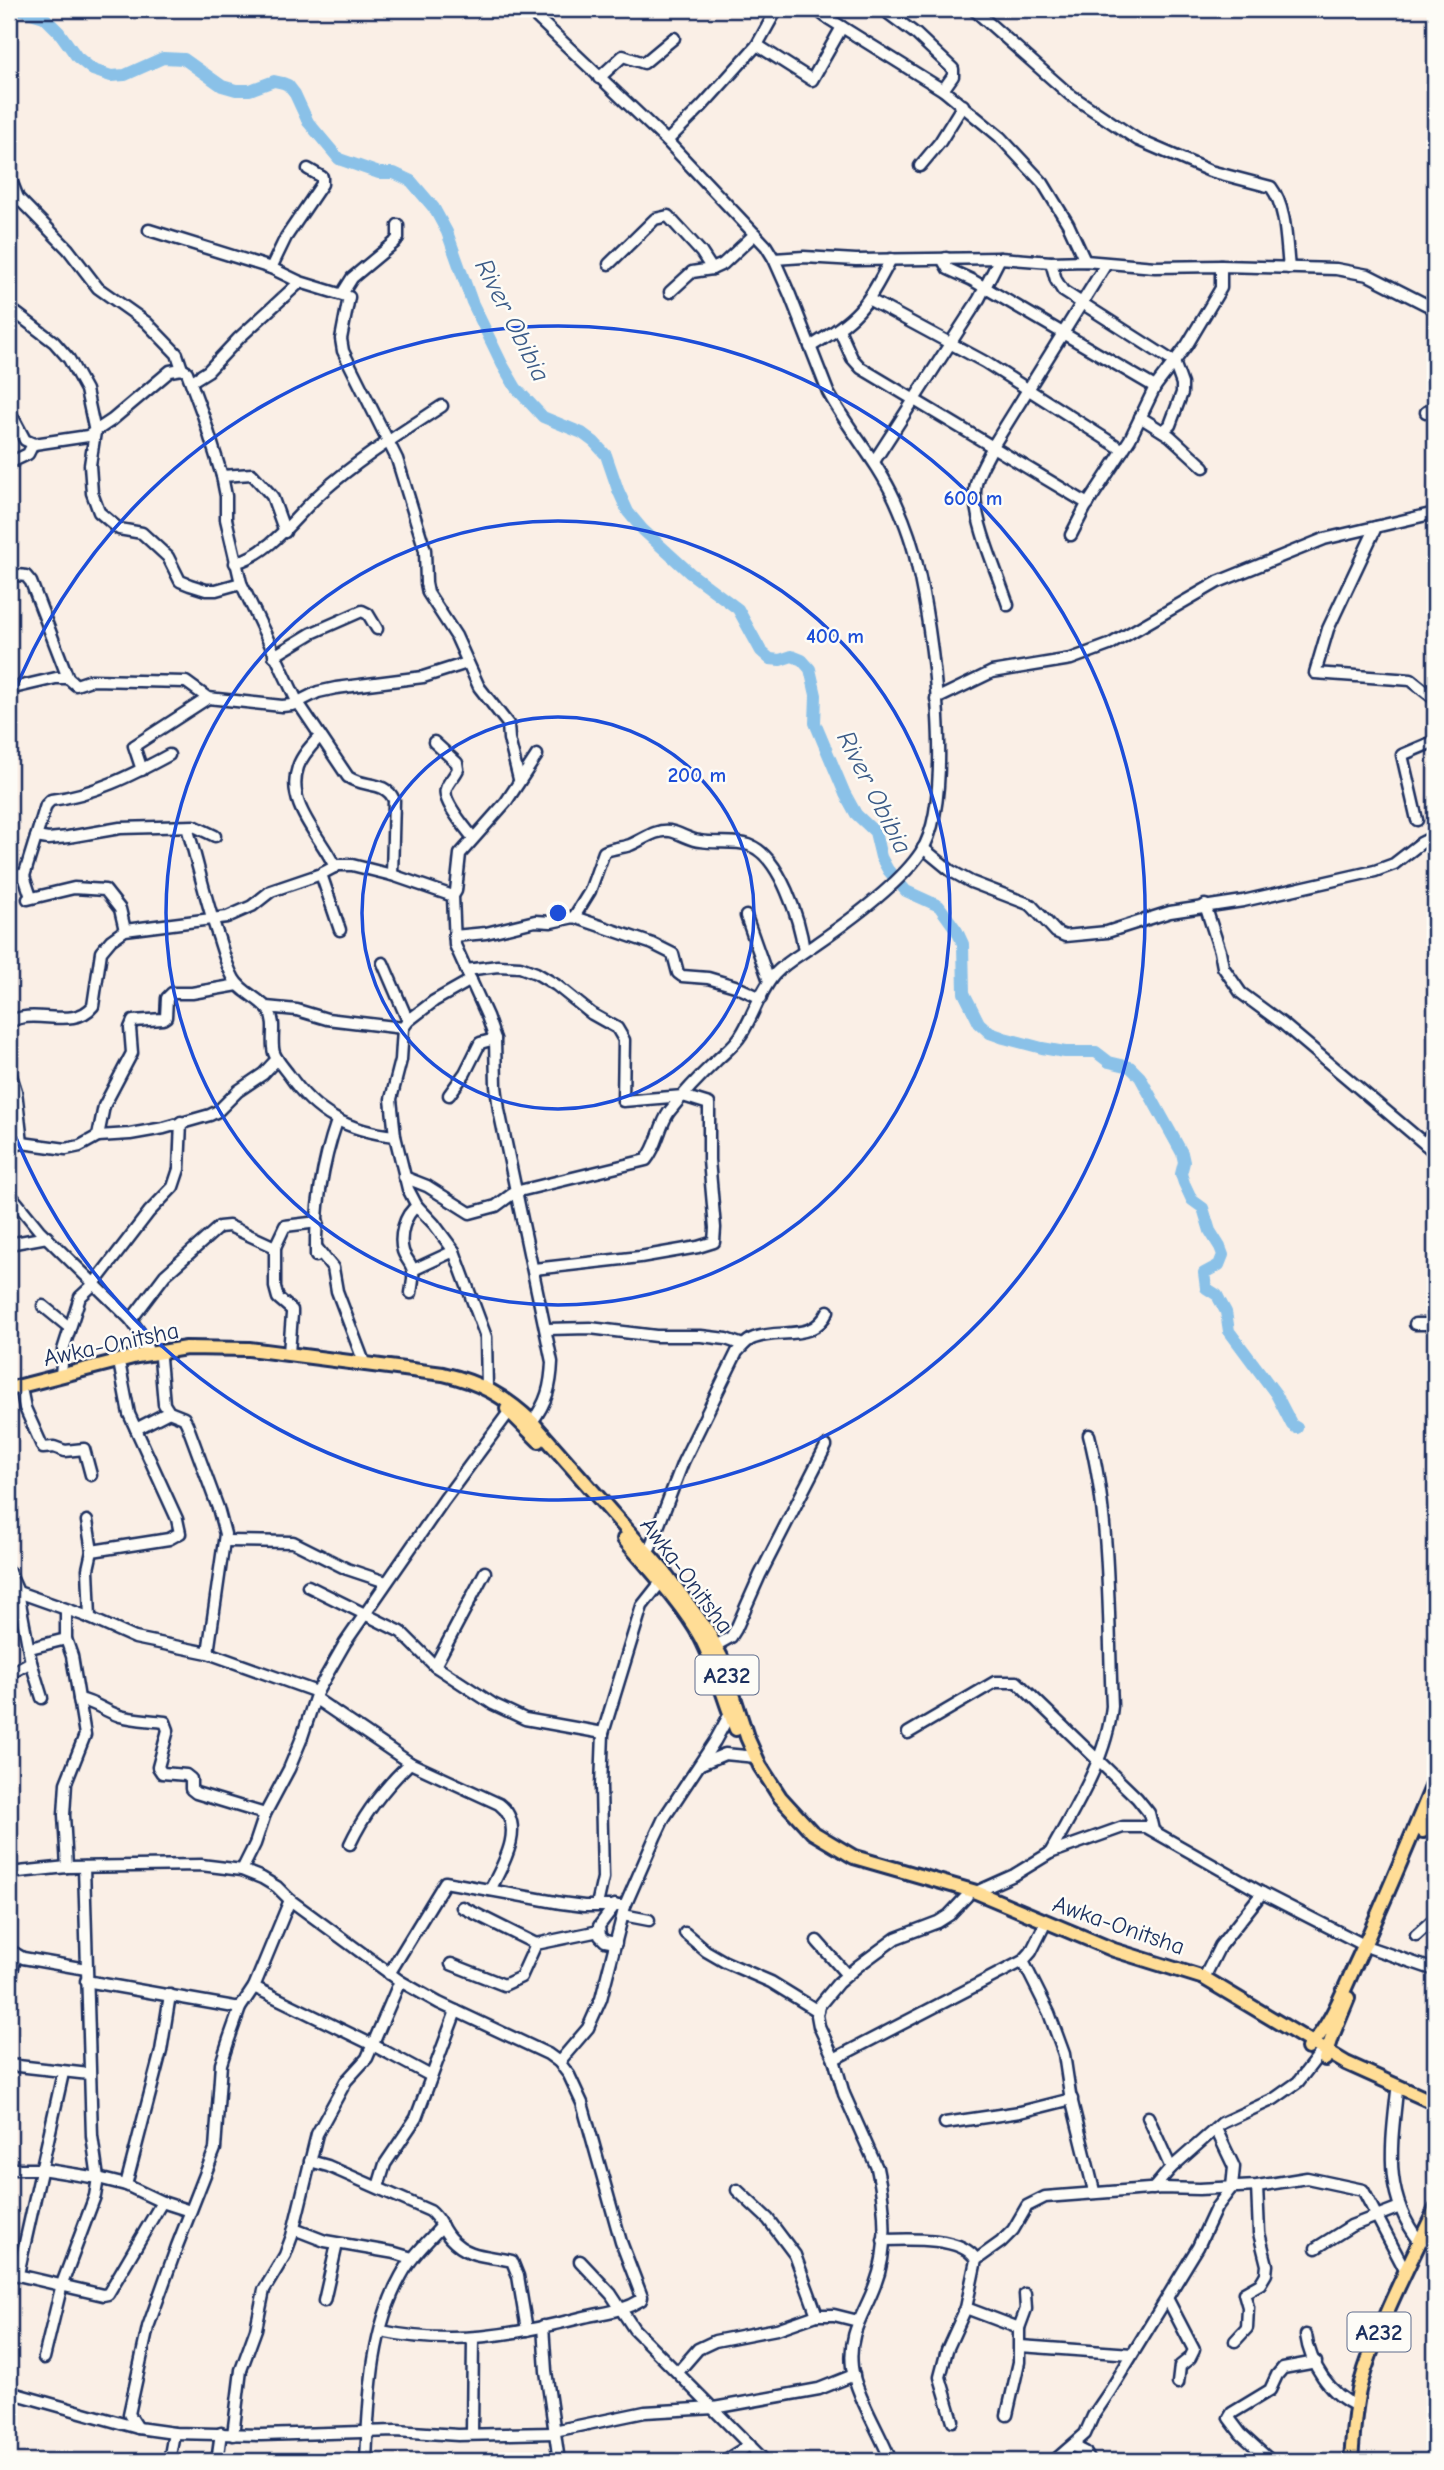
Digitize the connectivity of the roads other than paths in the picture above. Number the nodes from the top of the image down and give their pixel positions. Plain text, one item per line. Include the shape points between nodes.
1 (528, 9) edge
2 (777, 9) edge
3 (816, 9) edge
4 (888, 9) edge
5 (973, 9) edge
6 (842, 27) junction
7 (674, 38) dead end
8 (757, 45) junction
9 (599, 78) junction
10 (943, 90) junction
11 (962, 105) junction
12 (667, 141) junction
13 (920, 166) dead end
14 (308, 169) dead end
15 (9, 175) edge
16 (398, 225) dead end
17 (149, 230) dead end
18 (755, 234) junction
19 (946, 258) junction
20 (1000, 258) junction
21 (774, 259) junction
22 (891, 259) junction
23 (1085, 261) junction
24 (1051, 262) junction
25 (609, 264) dead end
26 (1106, 264) junction
27 (1221, 266) junction
28 (271, 268) junction
29 (1289, 268) junction
30 (712, 269) junction
31 (300, 282) junction
32 (984, 288) junction
33 (670, 292) dead end
34 (342, 294) junction
35 (870, 300) junction
36 (1080, 304) junction
37 (1435, 309) edge
38 (16, 313) dead end
39 (839, 330) junction
40 (1062, 333) junction
41 (950, 342) junction
42 (810, 347) junction
43 (1174, 362) junction
44 (182, 369) junction
45 (192, 381) junction
46 (1154, 387) junction
47 (1029, 391) junction
48 (915, 399) junction
49 (442, 407) dead end
50 (9, 410) edge
51 (1140, 417) junction
52 (1163, 431) junction
53 (96, 432) junction
54 (389, 441) junction
55 (33, 444) junction
56 (993, 446) junction
57 (1123, 450) junction
58 (875, 460) junction
59 (9, 463) edge
60 (1205, 467) dead end
61 (222, 476) junction
62 (1088, 504) junction
63 (1435, 513) edge
64 (1376, 527) junction
65 (285, 532) junction
66 (1071, 534) dead end
67 (235, 564) junction
68 (9, 573) edge
69 (241, 583) junction
70 (1008, 605) dead end
71 (377, 629) dead end
72 (274, 656) junction
73 (467, 663) junction
74 (68, 678) junction
75 (9, 689) edge
76 (208, 698) junction
77 (936, 699) junction
78 (1435, 699) edge
79 (298, 701) junction
80 (320, 736) junction
81 (1435, 741) edge
82 (434, 742) dead end
83 (169, 755) dead end
84 (537, 755) dead end
85 (142, 770) junction
86 (519, 779) junction
87 (1417, 820) dead end
88 (187, 827) junction
89 (215, 836) dead end
90 (1435, 836) edge
91 (36, 837) junction
92 (473, 838) junction
93 (923, 848) junction
94 (335, 867) junction
95 (9, 873) edge
96 (321, 874) junction
97 (392, 875) junction
98 (24, 876) junction
99 (453, 896) junction
100 (1205, 905) junction
101 (746, 916) dead end
102 (574, 917) junction
103 (212, 921) junction
104 (125, 930) junction
105 (340, 930) dead end
106 (454, 936) junction
107 (804, 951) junction
108 (383, 963) dead end
109 (469, 975) junction
110 (769, 981) junction
111 (238, 985) junction
112 (761, 998) junction
113 (266, 1007) junction
114 (489, 1021) junction
115 (9, 1023) edge
116 (405, 1024) junction
117 (495, 1039) junction
118 (480, 1044) junction
119 (277, 1059) junction
120 (9, 1069) edge
121 (449, 1095) dead end
122 (683, 1096) junction
123 (337, 1121) junction
124 (181, 1122) junction
125 (1435, 1128) edge
126 (98, 1136) junction
127 (395, 1136) junction
128 (22, 1143) junction
129 (1425, 1144) junction
130 (9, 1147) edge
131 (1435, 1153) edge
132 (404, 1177) junction
133 (515, 1192) junction
134 (9, 1193) edge
135 (417, 1206) junction
136 (318, 1222) junction
137 (47, 1237) junction
138 (9, 1244) edge
139 (275, 1247) junction
140 (454, 1251) junction
141 (534, 1269) junction
142 (413, 1270) junction
143 (93, 1285) junction
144 (411, 1293) dead end
145 (43, 1306) dead end
146 (828, 1311) dead end
147 (131, 1320) junction
148 (1415, 1324) dead end
149 (1435, 1324) edge
150 (71, 1328) junction
151 (546, 1329) junction
152 (743, 1345) junction
153 (289, 1353) junction
154 (155, 1356) junction
155 (365, 1365) junction
156 (120, 1367) junction
157 (61, 1376) junction
158 (487, 1388) junction
159 (9, 1389) edge
160 (15, 1395) edge
161 (512, 1408) junction
162 (169, 1412) junction
163 (532, 1422) junction
164 (136, 1429) junction
165 (1089, 1435) dead end
166 (826, 1446) dead end
167 (91, 1475) dead end
168 (87, 1521) dead end
169 (225, 1541) junction
170 (92, 1550) junction
171 (648, 1553) junction
172 (9, 1572) edge
173 (485, 1572) dead end
174 (386, 1581) junction
175 (661, 1582) junction
176 (309, 1587) dead end
177 (18, 1592) junction
178 (66, 1611) junction
179 (363, 1614) junction
180 (90, 1618) junction
181 (66, 1639) junction
182 (716, 1646) junction
183 (30, 1648) junction
184 (208, 1653) junction
185 (31, 1662) junction
186 (435, 1666) junction
187 (9, 1674) edge
188 (316, 1696) junction
189 (42, 1698) dead end
190 (79, 1699) junction
191 (733, 1709) junction
192 (603, 1733) junction
193 (908, 1733) dead end
194 (751, 1756) junction
195 (1097, 1759) junction
196 (410, 1763) junction
197 (701, 1765) junction
198 (1435, 1780) edge
199 (1435, 1804) edge
200 (265, 1814) junction
201 (1153, 1830) junction
202 (350, 1844) dead end
203 (1050, 1853) junction
204 (67, 1867) junction
205 (84, 1867) junction
206 (242, 1870) junction
207 (9, 1873) edge
208 (490, 1890) junction
209 (1262, 1893) junction
210 (972, 1894) junction
211 (290, 1900) junction
212 (597, 1905) junction
213 (462, 1907) dead end
214 (621, 1909) junction
215 (1435, 1919) edge
216 (649, 1920) dead end
217 (1043, 1928) junction
218 (599, 1931) junction
219 (685, 1933) dead end
220 (1416, 1935) dead end
221 (817, 1941) dead end
222 (536, 1944) junction
223 (616, 1944) junction
224 (1368, 1947) junction
225 (12, 1952) edge
226 (1023, 1961) junction
227 (452, 1964) dead end
228 (86, 1969) junction
229 (1435, 1970) edge
230 (389, 1974) junction
231 (847, 1975) junction
232 (1204, 1978) junction
233 (86, 1981) junction
234 (400, 1981) junction
235 (9, 1985) edge
236 (254, 1987) junction
237 (170, 1995) junction
238 (240, 2008) junction
239 (456, 2011) junction
240 (818, 2011) junction
241 (373, 2045) junction
242 (1318, 2052) junction
243 (834, 2059) junction
244 (559, 2062) junction
245 (9, 2065) edge
246 (63, 2073) junction
247 (89, 2074) junction
248 (430, 2076) junction
249 (1397, 2091) junction
250 (1072, 2099) junction
251 (1435, 2103) edge
252 (1435, 2110) edge
253 (1148, 2118) dead end
254 (945, 2123) dead end
255 (1216, 2129) junction
256 (310, 2161) junction
257 (1171, 2168) junction
258 (9, 2169) edge
259 (41, 2169) junction
260 (99, 2178) junction
261 (126, 2185) junction
262 (1257, 2186) junction
263 (378, 2187) junction
264 (1232, 2187) junction
265 (1153, 2189) junction
266 (737, 2190) dead end
267 (1094, 2191) junction
268 (162, 2202) junction
269 (1400, 2207) junction
270 (1435, 2210) edge
271 (190, 2211) junction
272 (1376, 2217) junction
273 (442, 2226) junction
274 (1435, 2227) edge
275 (294, 2230) junction
276 (883, 2240) junction
277 (1428, 2243) edge
278 (337, 2244) junction
279 (1316, 2248) dead end
280 (412, 2258) junction
281 (976, 2260) junction
282 (580, 2262) dead end
283 (1406, 2272) junction
284 (13, 2274) edge
285 (62, 2284) junction
286 (1025, 2294) dead end
287 (1167, 2298) junction
288 (324, 2301) dead end
289 (966, 2308) junction
290 (622, 2309) junction
291 (817, 2315) junction
292 (858, 2321) junction
293 (543, 2326) junction
294 (1019, 2328) junction
295 (527, 2330) junction
296 (381, 2331) junction
297 (1306, 2335) dead end
298 (473, 2338) junction
299 (1235, 2341) dead end
300 (1020, 2346) junction
301 (1132, 2354) junction
302 (44, 2358) dead end
303 (1316, 2362) junction
304 (678, 2372) junction
305 (854, 2375) junction
306 (1178, 2383) dead end
307 (9, 2392) edge
308 (1357, 2406) junction
309 (714, 2408) junction
310 (1007, 2415) dead end
311 (953, 2421) dead end
312 (138, 2428) junction
313 (367, 2431) junction
314 (554, 2432) junction
315 (174, 2433) junction
316 (221, 2433) junction
317 (472, 2433) junction
318 (233, 2435) junction
319 (750, 2445) junction
320 (1073, 2446) junction
321 (169, 2461) edge
322 (217, 2461) edge
323 (366, 2461) edge
324 (559, 2461) edge
325 (724, 2461) edge
326 (765, 2461) edge
327 (891, 2461) edge
328 (1054, 2461) edge
329 (1090, 2461) edge
330 (1271, 2461) edge
331 (1351, 2461) edge
332 (1357, 2461) edge

1 - 9 street
2 - 8 street
3 - 6 street
4 - 10 street via 953,69
5 - 29 street via 1069,94 1138,140 1210,171 1271,187 1281,211
6 - 8 street via 812,80
6 - 10 street
7 - 9 street via 644,63 623,56
8 - 12 street
9 - 12 street
10 - 11 street
11 - 13 street
11 - 23 street via 1044,183
12 - 18 street
14 - 28 street via 322,177 322,184
15 - 44 street via 18,198 98,288 146,322 177,354
16 - 34 street via 394,243 352,278
17 - 28 street
18 - 21 street
18 - 30 street
19 - 20 street
19 - 22 street
19 - 32 street via 948,269
20 - 24 street
20 - 32 street
21 - 22 street
21 - 42 street
22 - 35 street
23 - 24 street
23 - 26 street
24 - 36 street via 1060,287
25 - 30 street via 655,219 667,216
26 - 27 street
26 - 36 street
27 - 29 street
27 - 43 street via 1221,288
28 - 31 street
29 - 37 street via 1368,275
30 - 33 street via 692,272
31 - 34 street
31 - 45 street
32 - 40 street
32 - 41 street
34 - 54 street via 350,301 341,339 343,351
35 - 39 street
35 - 41 street
36 - 40 street
36 - 43 street
38 - 53 street via 69,359 86,390
39 - 42 street
39 - 48 street via 856,364
40 - 46 street
40 - 47 street
41 - 47 street
41 - 48 street
42 - 58 street via 838,411
43 - 46 street
43 - 52 street via 1182,393 1170,425
44 - 45 street
44 - 53 street via 165,374
45 - 61 street
46 - 51 street
47 - 56 street
47 - 57 street
48 - 56 street
48 - 58 street
49 - 54 street
50 - 55 street via 25,440
51 - 52 street
51 - 57 street
52 - 60 street
53 - 55 street
53 - 69 street via 90,465 99,512 118,528 142,533 168,557 180,581 206,590
54 - 65 street via 322,492
54 - 73 street via 425,550 429,593
55 - 59 street via 28,454
56 - 62 street
56 - 70 street via 975,493
57 - 62 street
58 - 77 street via 917,562
61 - 65 street via 251,474 272,496
61 - 67 street
62 - 66 street
63 - 64 street
64 - 77 street via 1324,539 1218,582 1090,652 992,672
64 - 78 street via 1328,629 1315,673 1410,680
65 - 67 street
67 - 69 street
68 - 74 street via 26,576 31,582
69 - 72 street
71 - 72 street via 362,611
72 - 79 street
73 - 79 street via 423,677 318,692
73 - 86 street via 508,724
74 - 75 street
74 - 76 street via 76,685 91,680 186,682
76 - 79 street via 273,706
76 - 85 street via 134,746
77 - 93 street via 937,808
79 - 80 street
80 - 94 street via 298,767 297,798
80 - 97 street via 348,777 390,792 394,800
81 - 87 street via 1402,755
82 - 92 street via 457,763 445,794
83 - 85 street
84 - 86 street
85 - 91 street via 51,800
86 - 92 street via 506,802
88 - 89 street
88 - 91 street
88 - 103 street
90 - 100 street via 1394,864 1375,871 1243,901
91 - 98 street
92 - 99 street via 460,855
93 - 100 street via 971,882 1031,905 1065,936 1107,932
93 - 107 street via 902,875
94 - 96 street
94 - 97 street via 352,865
95 - 98 street
96 - 103 street via 271,891 239,913
96 - 105 street
97 - 99 street
98 - 104 street via 29,898 74,888 105,890 120,909
99 - 106 street
100 - 129 street via 1223,967 1241,993
101 - 110 street
102 - 106 street
102 - 107 street via 590,891 604,852 671,831 699,841 740,843 760,850 787,891
102 - 112 street via 673,954 682,976 708,978
103 - 104 street
103 - 111 street
104 - 115 street via 101,952 89,1011 73,1017 19,1017
106 - 109 street
107 - 110 street
108 - 116 street
109 - 114 street
109 - 116 street
109 - 122 street via 498,966 536,973 617,1028 624,1040 623,1101
110 - 112 street
111 - 113 street
111 - 126 street via 172,993 167,998 166,1017 133,1021 132,1053 104,1106
112 - 122 street via 740,1037
113 - 116 street via 327,1019
113 - 119 street via 272,1018
114 - 117 street
114 - 118 street
116 - 127 street via 391,1099
117 - 118 street
117 - 133 street via 496,1086
118 - 121 street
119 - 123 street via 305,1097
119 - 124 street via 218,1111
120 - 128 street
122 - 133 street via 667,1115 646,1160
122 - 141 street via 709,1104 714,1242 651,1255
123 - 127 street
123 - 136 street via 327,1148
124 - 126 street
124 - 143 street via 179,1170 173,1187
125 - 129 street
126 - 128 street via 65,1149
127 - 132 street
128 - 130 street
129 - 131 street
132 - 133 street via 470,1213 496,1206
132 - 135 street
133 - 141 street
134 - 137 street
135 - 140 street
135 - 142 street via 404,1223 402,1240 403,1253
136 - 139 street via 285,1226
136 - 155 street via 316,1252 333,1268
137 - 138 street
137 - 143 street
139 - 147 street via 229,1226 219,1227 165,1275
139 - 153 street via 275,1287 278,1298 292,1310
140 - 142 street
140 - 158 street via 486,1338
141 - 151 street
142 - 144 street
143 - 147 street
143 - 150 street via 80,1297
145 - 150 street
146 - 152 street via 813,1329 761,1336
147 - 154 street
148 - 149 street
150 - 157 street
151 - 152 street via 701,1336
151 - 163 street via 552,1382
152 - 171 street via 698,1427
153 - 154 main road, Awka-Onitsha / A232 via 209,1347
153 - 155 main road, Awka-Onitsha / A232
154 - 156 main road, Awka-Onitsha / A232
154 - 157 main road, Awka-Onitsha / A232
154 - 161 main road, Awka-Onitsha / A232 via 240,1355 446,1383
154 - 162 street
155 - 158 main road, Awka-Onitsha / A232 via 443,1374
156 - 160 main road, Awka-Onitsha / A232
156 - 164 street
157 - 159 main road, Awka-Onitsha / A232
158 - 161 main road, Awka-Onitsha / A232
160 - 167 street via 43,1448 84,1449
161 - 163 main road, Awka-Onitsha / A232
161 - 174 street
161 - 175 main road, Awka-Onitsha / A232
162 - 164 street
162 - 169 street via 187,1424 218,1508
163 - 171 main road, Awka-Onitsha / A232
164 - 170 street via 180,1533 169,1539
165 - 195 street via 1097,1465 1104,1547 1112,1706
166 - 182 street via 736,1629
168 - 170 street
169 - 174 street via 293,1542 347,1569
169 - 184 street
170 - 180 street
171 - 182 main road, Awka-Onitsha / A232
172 - 177 street
173 - 186 street
174 - 179 street
175 - 191 main road, Awka-Onitsha / A232 via 700,1636
175 - 192 street via 642,1606
176 - 179 street
177 - 178 street
177 - 183 street
178 - 180 street
178 - 181 street
179 - 186 street via 401,1632
179 - 188 street
180 - 184 street via 135,1637
181 - 183 street
181 - 190 street
182 - 191 main road, Awka-Onitsha / A232
183 - 185 street
184 - 188 street
185 - 187 street
185 - 189 street
186 - 192 street via 493,1704 524,1718
188 - 196 street
188 - 200 street via 289,1769
190 - 200 street via 123,1717 165,1722 168,1730 158,1767 162,1773 186,1775 196,1793
190 - 204 street via 85,1735 66,1783
191 - 194 main road, Awka-Onitsha / A232
191 - 197 street
192 - 212 street via 603,1878
193 - 195 street via 995,1682 1017,1682
194 - 197 street via 724,1754
194 - 210 main road, Awka-Onitsha / A232 via 764,1788 815,1843 866,1869
195 - 201 street via 1143,1805
195 - 203 street
196 - 202 street via 388,1786
196 - 208 street via 510,1812 509,1849
197 - 214 street via 664,1818
198 - 224 main road
199 - 224 main road
200 - 206 street
201 - 203 street via 1123,1827
201 - 209 street
203 - 210 street
204 - 205 street
204 - 207 street
205 - 206 street via 201,1865
205 - 228 street
206 - 211 street via 277,1887
208 - 212 street
208 - 230 street via 442,1884
209 - 224 street
209 - 232 street via 1220,1946
210 - 217 main road, Awka-Onitsha / A232
210 - 231 street via 938,1922 896,1938
210 - 232 main road, Awka-Onitsha / A232 via 1114,1950
211 - 230 street
211 - 236 street
212 - 214 street
213 - 222 street
214 - 216 street
214 - 218 street via 599,1926
214 - 223 street
215 - 220 street
217 - 226 street
217 - 242 main road, Awka-Onitsha / A232 via 1105,1955 1198,1983
218 - 222 street
218 - 223 street via 605,1941
219 - 240 street via 706,1951
221 - 231 street
222 - 227 street via 521,1978 505,1985
223 - 244 street via 589,2028
224 - 229 street
224 - 242 main road
225 - 228 street
225 - 235 street
226 - 243 street
226 - 250 street via 1064,2054
228 - 233 street
230 - 234 street
231 - 240 street
232 - 242 main road, Awka-Onitsha / A232
233 - 237 street
233 - 247 street
234 - 239 street
234 - 241 street
236 - 238 street
236 - 241 street
237 - 238 street
237 - 261 street via 161,2051
238 - 271 street via 221,2064 215,2148
239 - 244 street
239 - 248 street
240 - 243 street via 818,2026
241 - 248 street
241 - 256 street via 333,2101
242 - 249 main road, Awka-Onitsha / A232
242 - 251 main road, Awka-Onitsha / A232
242 - 255 street via 1298,2081
243 - 276 street via 844,2094 877,2168
244 - 290 street via 582,2103 621,2242 642,2297
245 - 246 street
246 - 247 street
246 - 259 street
247 - 260 street
248 - 263 street via 416,2118 385,2164
249 - 252 main road, Awka-Onitsha / A232
249 - 269 street via 1391,2175
250 - 254 street
250 - 267 street
253 - 257 street
255 - 257 street
255 - 264 street via 1234,2167
256 - 263 street
256 - 275 street
257 - 265 street
258 - 259 street
259 - 260 street
259 - 284 street
260 - 261 street
260 - 285 street
261 - 268 street
262 - 264 street
262 - 272 street via 1307,2178 1361,2188
262 - 299 street via 1266,2274 1260,2284 1244,2293 1247,2328
263 - 273 street via 430,2211
264 - 265 street
264 - 287 street
265 - 267 street
266 - 291 street via 795,2255
267 - 281 street via 1035,2201 1001,2242
268 - 271 street
268 - 285 street via 108,2294
269 - 272 street
269 - 277 street via 1407,2226
270 - 277 main road, A232
271 - 312 street via 141,2353 130,2414
272 - 279 street via 1335,2234
272 - 283 street
273 - 280 street
273 - 295 street via 466,2250 512,2261
274 - 277 main road, A232
275 - 278 street
275 - 318 street via 264,2290 242,2370
276 - 281 street via 928,2239 967,2249
276 - 292 street via 876,2284
277 - 283 main road, A232
277 - 332 main road, A232 via 1375,2362
278 - 280 street
278 - 288 street
280 - 296 street via 400,2277
281 - 289 street
282 - 290 street
283 - 308 main road, A232 via 1374,2343
284 - 285 street
285 - 302 street
286 - 294 street via 1026,2309
287 - 301 street
287 - 306 street via 1194,2350 1180,2366
289 - 294 street
289 - 311 street via 940,2377
290 - 293 street
290 - 304 street via 634,2329
291 - 292 street
291 - 304 street via 778,2329 704,2344
292 - 305 street via 853,2330
293 - 295 street
293 - 314 street
294 - 300 street
295 - 298 street
296 - 298 street via 451,2340
296 - 313 street via 371,2375
297 - 303 street
298 - 317 street
300 - 301 street
300 - 310 street
301 - 320 street via 1085,2434
303 - 308 street via 1333,2392
303 - 330 street via 1283,2368 1270,2390 1229,2418
304 - 309 street
305 - 309 street via 819,2389
305 - 327 street
307 - 312 street
308 - 331 main road, A232
309 - 314 street via 645,2412
309 - 319 street
312 - 315 street
313 - 317 street
313 - 318 street
313 - 323 street
314 - 317 street
314 - 324 street
315 - 316 street
315 - 321 street
316 - 318 street
316 - 322 street
319 - 325 street
319 - 326 street
320 - 328 street
320 - 329 street

